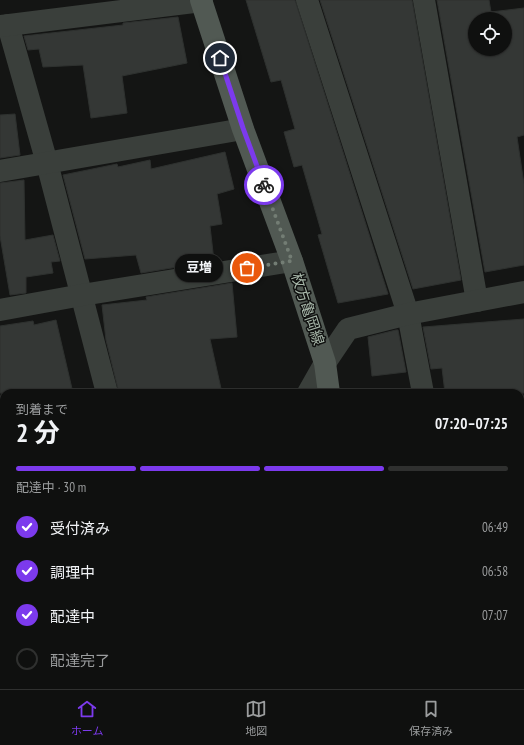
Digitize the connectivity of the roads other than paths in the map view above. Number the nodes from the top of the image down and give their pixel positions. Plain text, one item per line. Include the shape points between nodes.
1 (307, 0) edge
2 (424, 0) edge
3 (202, 1) edge
4 (4, 26) edge
5 (243, 128) junction
6 (47, 163) junction
7 (0, 171) edge
8 (292, 261) junction
9 (524, 292) edge
10 (82, 294) junction
11 (477, 301) junction
12 (0, 310) edge
13 (408, 314) junction
14 (325, 363) junction
15 (107, 389) edge
16 (310, 389) edge
17 (328, 389) edge
18 (422, 389) edge

1 - 13 street
2 - 11 street
3 - 4 street
3 - 5 main road, 枚方亀岡線
4 - 6 street
5 - 6 street
5 - 8 main road, 枚方亀岡線
6 - 7 street
6 - 10 street
8 - 10 street
8 - 14 main road, 枚方亀岡線
9 - 11 street
10 - 12 street
10 - 15 street
11 - 13 street
13 - 14 street via 348,329
13 - 18 street
14 - 16 street
14 - 17 main road, 枚方亀岡線

